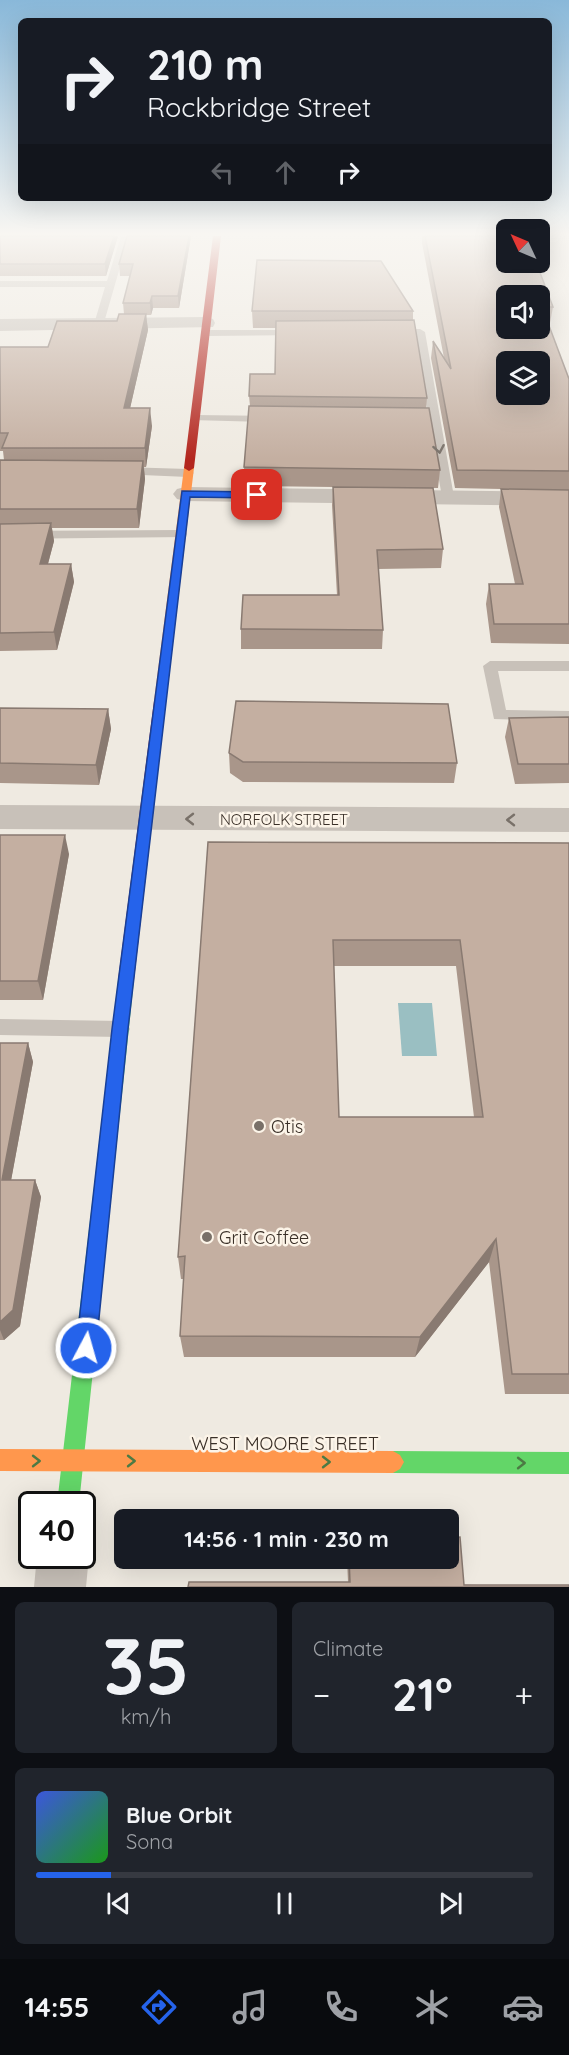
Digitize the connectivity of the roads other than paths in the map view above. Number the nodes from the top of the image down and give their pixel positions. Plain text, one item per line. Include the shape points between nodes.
1 (103, 310) edge
2 (208, 310) edge
3 (99, 324) junction
4 (0, 325) edge
5 (206, 328) junction
6 (313, 333) edge
7 (384, 333) edge
8 (195, 418) junction
9 (279, 419) edge
10 (399, 420) edge
11 (435, 421) junction
12 (111, 471) edge
13 (187, 483) junction
14 (448, 497) junction
15 (569, 499) edge
16 (181, 534) junction
17 (0, 535) edge
18 (569, 666) edge
19 (569, 716) edge
20 (0, 817) edge
21 (146, 819) junction
22 (569, 820) edge
23 (0, 1026) edge
24 (120, 1029) junction
25 (0, 1460) edge
26 (73, 1461) junction
27 (569, 1463) edge
28 (70, 1491) edge
29 (62, 1569) edge
30 (60, 1587) edge

1 - 3 lane
2 - 5 street
3 - 4 street
3 - 5 street
5 - 6 lane
5 - 8 street
7 - 11 lane via 420,332
8 - 9 lane
8 - 13 street
10 - 11 lane
11 -> 14 lane
12 - 13 lane
13 - 14 street
13 - 16 street
14 - 15 street
16 - 17 lane
16 - 21 street
18 - 19 lane via 490,666 499,715
20 - 21 street, NORFOLK STREET
22 -> 21 street, NORFOLK STREET
21 - 24 street
23 - 24 lane
24 - 26 street
25 -> 26 street, WEST MOORE STREET
26 -> 27 street, WEST MOORE STREET
26 - 28 street
29 - 30 street

